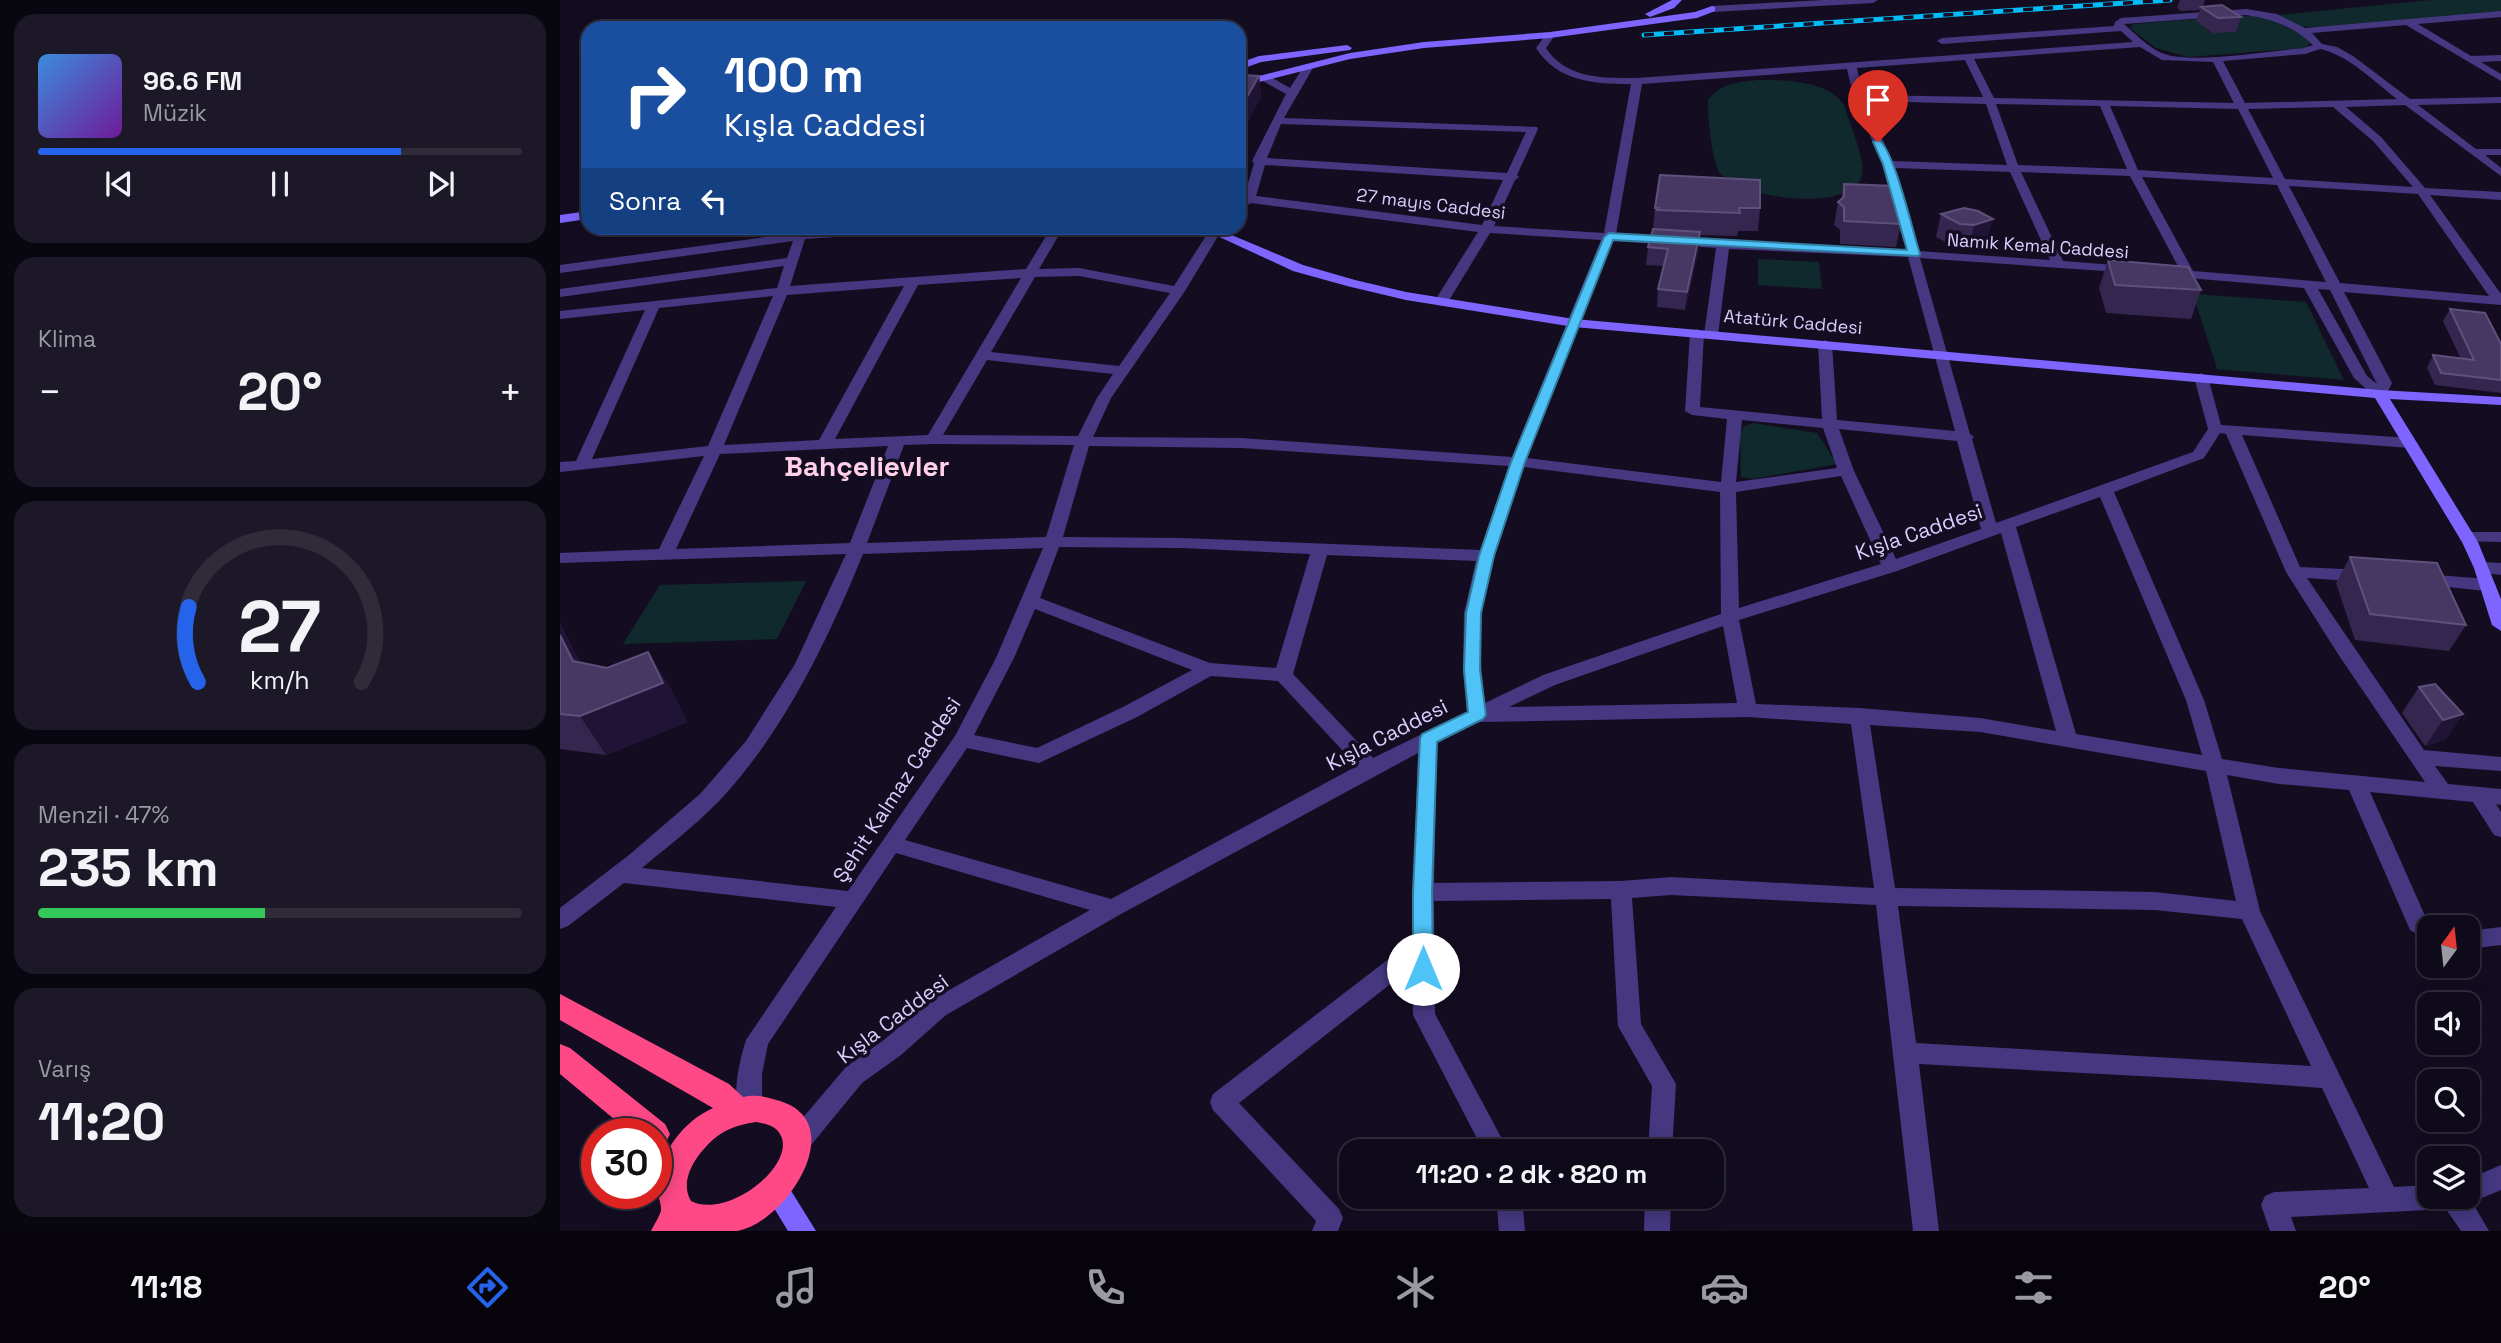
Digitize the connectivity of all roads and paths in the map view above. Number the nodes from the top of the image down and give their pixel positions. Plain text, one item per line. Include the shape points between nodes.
1 (1872, 0) edge
2 (1674, 3) edge
3 (1709, 5) edge
4 (2501, 15) edge
5 (2408, 22) junction
6 (2123, 28) junction
7 (2304, 31) junction
8 (1550, 35) junction
9 (1942, 41) dead end
10 (2142, 44) junction
11 (2319, 46) junction
12 (1290, 55) junction
13 (1968, 57) junction
14 (2501, 58) edge
15 (2217, 59) junction
16 (2470, 59) junction
17 (1250, 62) junction
18 (1246, 64) edge
19 (1851, 65) junction
20 (1308, 68) junction
21 (1265, 78) junction
22 (2501, 78) edge
23 (1637, 81) junction
24 (1246, 82) edge
25 (1291, 93) junction
26 (1858, 99) junction
27 (2501, 100) edge
28 (1990, 101) junction
29 (2410, 102) junction
30 (2104, 104) junction
31 (2336, 104) junction
32 (2241, 106) junction
33 (1277, 121) junction
34 (2474, 152) junction
35 (2501, 152) edge
36 (1258, 162) junction
37 (1888, 164) junction
38 (2014, 169) junction
39 (2134, 173) junction
40 (2501, 173) edge
41 (1513, 177) junction
42 (2280, 181) junction
43 (2423, 192) junction
44 (1246, 196) edge
45 (2501, 196) edge
46 (1246, 202) edge
47 (581, 216) edge
48 (560, 219) edge
49 (1486, 229) junction
50 (782, 235) edge
51 (801, 235) edge
52 (1053, 235) edge
53 (1209, 235) edge
54 (1225, 235) edge
55 (1609, 237) junction
56 (1723, 245) junction
57 (1914, 254) junction
58 (792, 261) junction
59 (2058, 265) junction
60 (560, 269) edge
61 (1031, 273) junction
62 (2189, 275) junction
63 (914, 280) junction
64 (2308, 284) junction
65 (2334, 285) junction
66 (782, 290) junction
67 (1178, 291) junction
68 (560, 293) edge
69 (2500, 301) edge
70 (1441, 302) junction
71 (654, 304) junction
72 (560, 315) edge
73 (1574, 323) junction
74 (1704, 334) junction
75 (1825, 344) junction
76 (1943, 354) junction
77 (983, 355) junction
78 (1122, 371) junction
79 (2201, 377) junction
80 (2380, 394) junction
81 (2501, 401) edge
82 (1735, 416) junction
83 (1830, 426) junction
84 (2224, 429) junction
85 (1966, 437) junction
86 (933, 439) junction
87 (898, 440) junction
88 (1083, 441) junction
89 (825, 443) junction
90 (2410, 443) junction
91 (714, 450) junction
92 (1518, 462) junction
93 (582, 465) junction
94 (560, 467) edge
95 (1846, 471) junction
96 (1728, 488) junction
97 (2105, 490) junction
98 (1999, 529) junction
99 (2467, 537) junction
100 (2501, 537) edge
101 (1053, 542) junction
102 (857, 549) junction
103 (1320, 549) junction
104 (665, 554) junction
105 (1486, 556) junction
106 (560, 558) edge
107 (1891, 567) junction
108 (2501, 569) edge
109 (2294, 572) junction
110 (2485, 576) junction
111 (2377, 577) edge
112 (2404, 579) edge
113 (1030, 601) junction
114 (1730, 617) junction
115 (2501, 625) edge
116 (1208, 669) junction
117 (1283, 675) junction
118 (1748, 710) junction
119 (1477, 715) junction
120 (1858, 715) junction
121 (1428, 739) junction
122 (2068, 739) junction
123 (962, 740) junction
124 (2419, 757) junction
125 (2214, 764) junction
126 (2501, 764) edge
127 (1370, 768) junction
128 (2356, 784) junction
129 (2443, 792) junction
130 (2479, 795) junction
131 (2501, 797) edge
132 (2501, 829) edge
133 (892, 845) junction
134 (623, 874) junction
135 (1620, 890) junction
136 (1423, 892) junction
137 (1886, 897) junction
138 (852, 900) junction
139 (1113, 908) junction
140 (2249, 911) junction
141 (560, 920) edge
142 (2417, 922) edge
143 (2501, 936) edge
144 (2480, 939) edge
145 (1423, 946) junction
146 (560, 1006) edge
147 (1906, 1053) junction
148 (560, 1057) edge
149 (2329, 1078) junction
150 (744, 1110) junction
151 (634, 1118) edge
152 (1490, 1139) edge
153 (1661, 1139) edge
154 (798, 1142) junction
155 (672, 1149) edge
156 (680, 1155) junction
157 (2501, 1177) edge
158 (2480, 1186) edge
159 (768, 1197) junction
160 (2417, 1198) edge
161 (2387, 1199) junction
162 (1510, 1209) edge
163 (1658, 1209) edge
164 (2462, 1209) edge
165 (672, 1220) edge
166 (742, 1231) edge
167 (803, 1231) edge
168 (1325, 1231) edge
169 (1512, 1231) edge
170 (1657, 1231) edge
171 (1926, 1231) edge
172 (2283, 1231) edge
173 (2476, 1231) edge

1 - 3 street
2 - 3 main road
2 - 12 main road via 1652,14
3 - 8 main road via 1698,15
4 - 5 street
5 - 7 street
5 - 16 street
6 - 7 street via 2118,24 2122,21 2246,12 2274,16
6 - 9 street
6 - 10 street
7 - 11 street
8 - 20 main road via 1424,45 1350,56
8 - 23 street via 1541,48 1556,68 1607,80
10 - 13 street
10 - 15 street via 2173,60
11 - 15 street
11 - 29 street via 2349,58
12 - 17 main road
12 - 20 main road via 1304,58
13 - 19 street
13 - 28 street
14 - 16 street
15 - 32 street
16 - 22 street
17 - 18 main road
17 - 21 main road via 1255,75
19 - 23 street
19 - 26 street
20 - 21 main road
20 - 25 street
21 - 24 main road
21 - 25 street
23 - 55 street
25 - 33 street
26 - 28 street
26 - 37 street
27 - 29 street
28 - 30 street
28 - 38 street
29 - 31 street
29 - 34 street
30 - 32 street
30 - 39 street
31 - 32 street
31 - 43 street via 2377,139
32 - 42 street
33 - 36 street
33 - 41 street via 1533,130
34 - 35 street
34 - 40 street
36 - 41 street
36 - 44 street
37 - 38 street
37 - 57 street
38 - 39 street
38 - 59 street
39 - 42 street
39 - 62 street
41 - 49 street
42 - 43 street
42 - 65 street
43 - 45 street
43 - 69 street
46 - 49 street, 27 mayıs Caddesi
47 - 48 main road
49 - 55 street, 27 mayıs Caddesi
49 - 70 street
50 - 60 street
51 - 58 street
52 - 61 street
53 - 67 street, Şehit Kalmaz Caddesi
54 - 70 main road, Atatürk Caddesi via 1298,268
55 - 56 street, Namık Kemal Caddesi
55 - 73 street
56 - 57 street, Namık Kemal Caddesi
56 - 74 street
57 - 59 street, Namık Kemal Caddesi
57 - 76 street
58 - 66 street
58 - 68 street
59 - 62 street, Namık Kemal Caddesi
61 - 63 street
61 - 67 street via 1079,272
61 - 77 street
62 - 64 street, Namık Kemal Caddesi
63 - 66 street
63 - 89 street
64 - 65 street, Namık Kemal Caddesi
64 - 80 street via 2361,378
65 - 69 street, Namık Kemal Caddesi
65 - 80 street via 2385,383
66 - 71 street
66 - 91 street
67 - 78 street, Şehit Kalmaz Caddesi
70 - 73 main road, Atatürk Caddesi
71 - 72 street
71 - 93 street
73 - 74 main road, Atatürk Caddesi
73 - 92 street
74 - 75 main road, Atatürk Caddesi
74 - 82 street via 1692,411
75 - 76 main road, Atatürk Caddesi
75 - 83 street
76 - 79 main road, Atatürk Caddesi
76 - 85 street
77 - 78 street
77 - 86 street
78 - 88 street, Şehit Kalmaz Caddesi
79 - 80 main road, Atatürk Caddesi
79 - 84 street
80 - 81 main road, Atatürk Caddesi
80 - 90 main road
82 - 83 street
82 - 96 street
83 - 85 street
83 - 95 street
84 - 90 street
84 - 97 street, Kışla Caddesi via 2199,455
84 - 109 street
85 - 98 street
86 - 87 street
86 - 88 street
87 - 89 street
87 - 102 street
88 - 92 street via 1241,443
88 - 101 street, Şehit Kalmaz Caddesi
89 - 91 street
90 - 99 main road
91 - 93 street
91 - 104 street
92 - 96 street
92 - 105 street
93 - 94 street
95 - 96 street
95 - 107 street
96 - 114 street
97 - 98 street, Kışla Caddesi
97 - 125 street via 2195,700
98 - 107 street, Kışla Caddesi
98 - 122 street
99 - 100 street
99 - 110 main road
101 - 102 street
101 - 103 street
101 - 113 street, Şehit Kalmaz Caddesi
102 - 104 street
102 - 134 street via 816,641 765,729 722,785
103 - 105 street
103 - 117 street
104 - 106 street
105 - 119 street via 1474,613 1472,670
107 - 114 street, Kışla Caddesi
108 - 110 street
109 - 111 street
109 - 124 street
110 - 112 street
110 - 115 main road
113 - 116 street
113 - 123 street, Şehit Kalmaz Caddesi
114 - 118 street
114 - 119 street, Kışla Caddesi via 1549,680
116 - 117 street
116 - 123 street via 1040,756
117 - 127 street
118 - 119 street
118 - 120 street
119 - 121 street, Kışla Caddesi
120 - 122 street via 1980,725
120 - 137 street
121 - 127 street, Kışla Caddesi
121 - 136 street
122 - 125 street
123 - 133 street, Şehit Kalmaz Caddesi
124 - 126 street
124 - 129 street
125 - 128 street
125 - 140 street
127 - 139 street, Kışla Caddesi
128 - 129 street
128 - 142 street
129 - 130 street
130 - 131 street
130 - 132 street
133 - 138 street, Şehit Kalmaz Caddesi
133 - 139 street
134 - 138 street
134 - 141 street
135 - 136 street
135 - 137 street via 1671,886
135 - 153 street via 1630,1026 1664,1084
136 - 145 street
137 - 140 street via 2155,901
137 - 147 street
138 - 150 street, Şehit Kalmaz Caddesi via 758,1040
139 - 154 street, Kışla Caddesi via 938,1008 854,1075
140 - 149 street
143 - 144 street
145 - 152 street via 1424,1015
145 - 168 street via 1222,1102 1330,1218
146 - 150 highway
147 - 149 street
147 - 171 street
148 - 151 highway
149 - 161 street
150 - 154 highway via 773,1110 786,1116
150 - 156 highway via 705,1128
154 - 159 highway via 792,1166
155 - 156 highway
156 - 165 highway via 670,1185
157 - 158 street
159 - 165 highway via 742,1214 714,1221
159 - 166 highway
159 - 167 main road
160 - 161 street
161 - 172 street via 2274,1205
162 - 169 street
163 - 170 street
164 - 173 street

